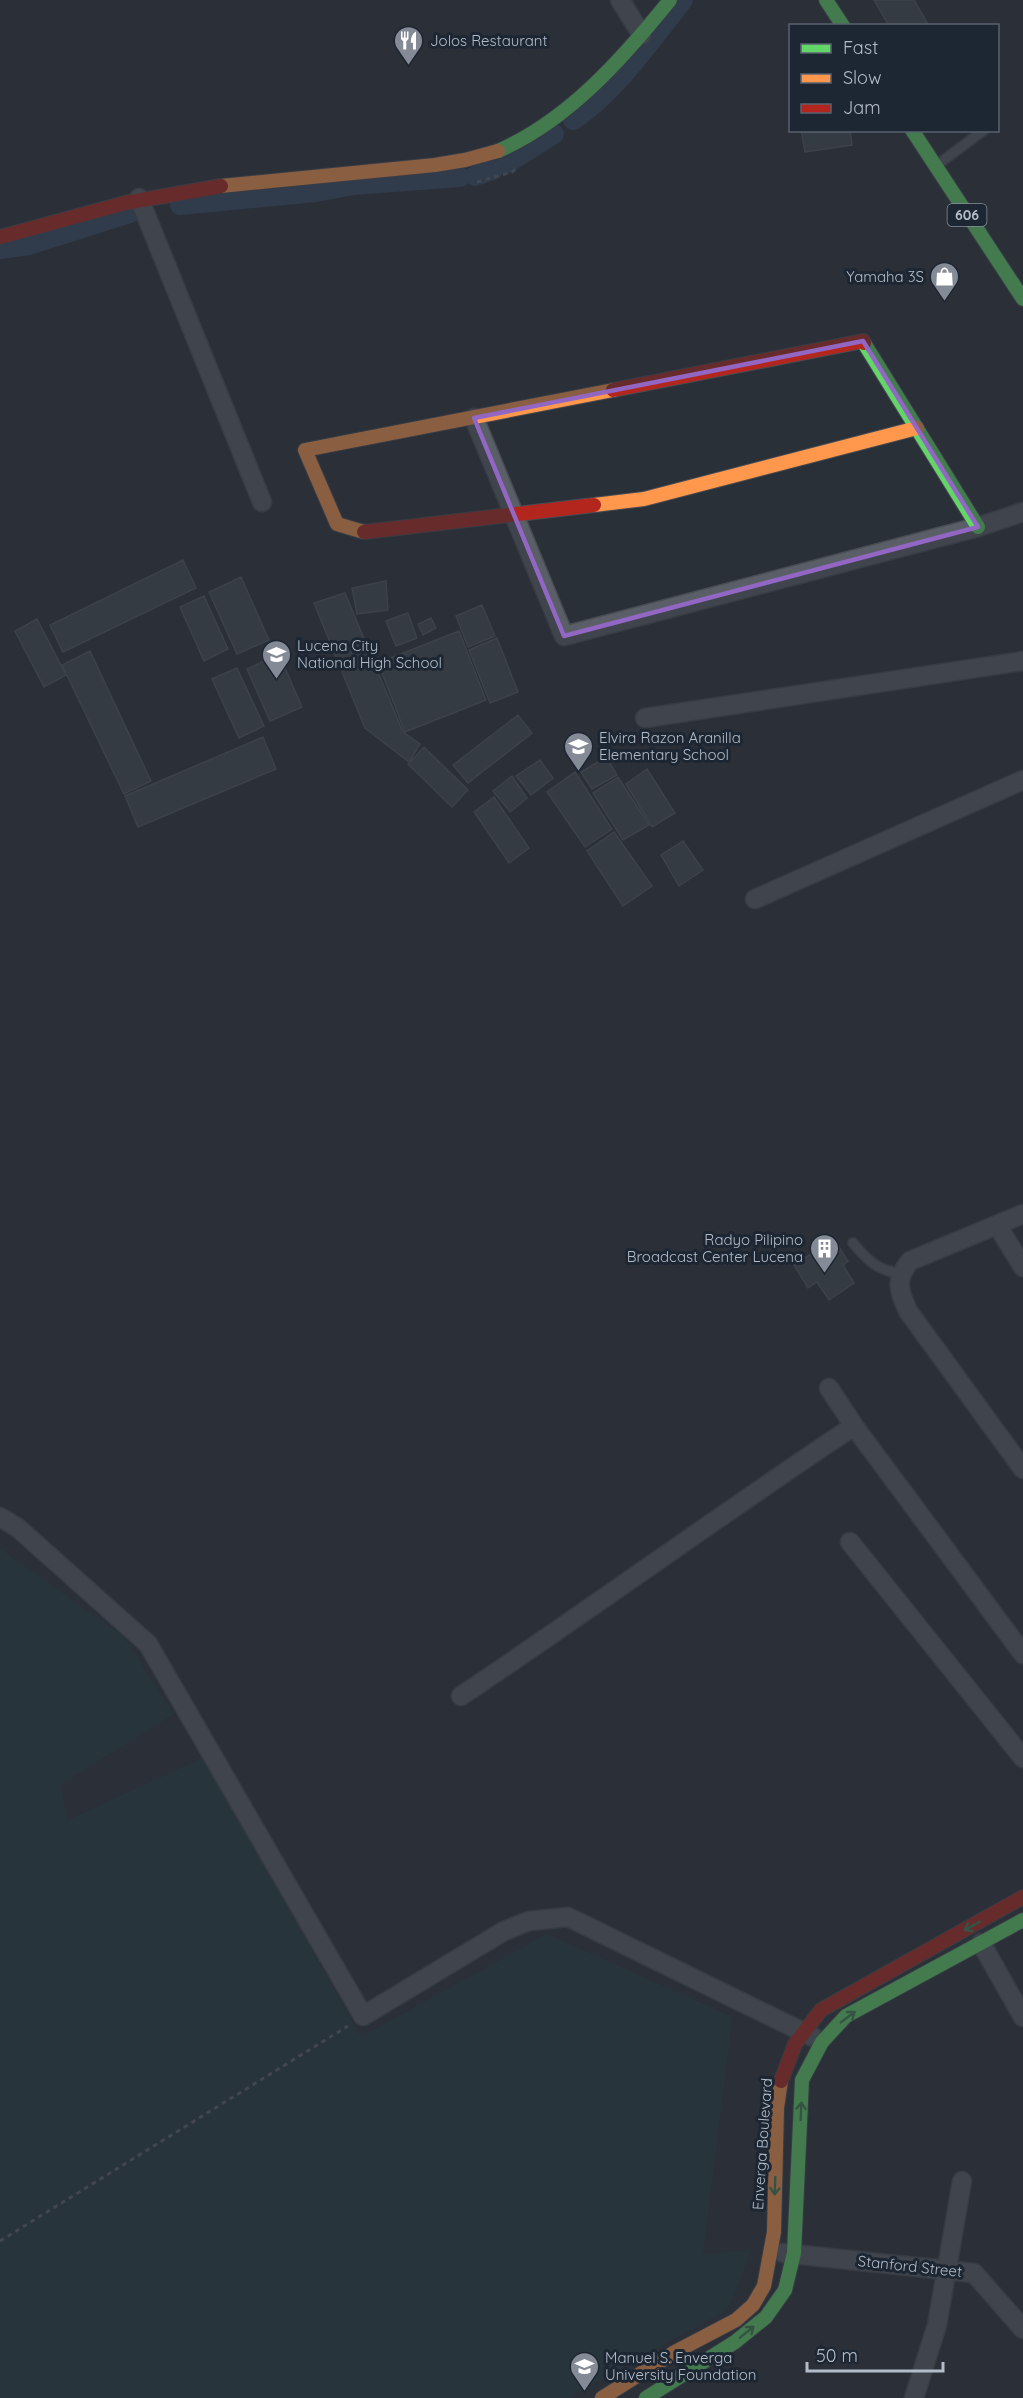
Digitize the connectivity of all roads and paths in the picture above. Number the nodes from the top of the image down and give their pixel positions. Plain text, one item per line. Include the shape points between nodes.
1 (620, 0) edge
2 (670, 0) edge
3 (826, 0) edge
4 (842, 24) edge
5 (642, 35) junction
6 (913, 132) edge
7 (981, 132) edge
8 (936, 167) junction
9 (139, 198) junction
10 (0, 237) edge
11 (1023, 299) edge
12 (474, 418) junction
13 (916, 428) junction
14 (262, 502) dead end
15 (1023, 512) edge
16 (514, 513) junction
17 (978, 527) junction
18 (1023, 661) edge
19 (645, 718) dead end
20 (1023, 780) edge
21 (755, 899) dead end
22 (1023, 1214) edge
23 (997, 1226) junction
24 (853, 1243) dead end
25 (1023, 1267) edge
26 (900, 1273) junction
27 (829, 1388) dead end
28 (854, 1426) junction
29 (1023, 1469) edge
30 (0, 1517) edge
31 (850, 1542) dead end
32 (1023, 1654) edge
33 (461, 1695) dead end
34 (1023, 1758) edge
35 (1023, 1897) edge
36 (1023, 1920) edge
37 (981, 1943) junction
38 (363, 2016) junction
39 (1023, 2017) edge
40 (802, 2032) junction
41 (822, 2042) junction
42 (962, 2181) dead end
43 (0, 2241) edge
44 (772, 2252) junction
45 (794, 2253) junction
46 (949, 2270) junction
47 (1023, 2329) edge
48 (605, 2397) edge
49 (645, 2398) edge
50 (914, 2398) edge

1 - 5 street
2 - 5 street
3 - 4 street
5 - 9 street via 598,81 549,119 508,146 464,161 221,185
6 - 8 street, 606
7 - 8 lane
8 - 11 street, 606
9 - 10 street via 24,234
9 - 14 street
12 - 13 street via 863,341
12 - 16 street
12 - 16 street via 304,450 337,524 358,533
13 - 16 street via 644,499
13 - 17 street
15 - 17 street
16 - 17 street via 564,636
18 - 19 street
20 - 21 street
22 - 23 street
23 - 25 street
23 - 26 street via 910,1262
24 - 26 lane via 867,1261 885,1272
26 - 29 street via 899,1290 908,1311
27 - 28 street
28 - 32 street
28 - 33 street
30 - 38 street via 18,1528 148,1644
31 - 34 street
35 -> 40 street, Enverga Boulevard via 821,2010
36 - 37 street
37 - 39 street
41 -> 37 street via 846,2016
38 - 40 street via 504,1930 529,1921 568,1917
38 - 43 path
40 - 41 street
40 -> 44 street, Enverga Boulevard via 779,2085
45 -> 41 street via 802,2080
42 - 46 street
44 - 45 street, Stanford Street
44 - 48 street, Enverga Boulevard via 754,2304
45 - 46 street, Stanford Street
49 -> 45 street via 735,2342 766,2317 785,2290
46 - 47 street, Stanford Street via 974,2273
46 - 50 street

